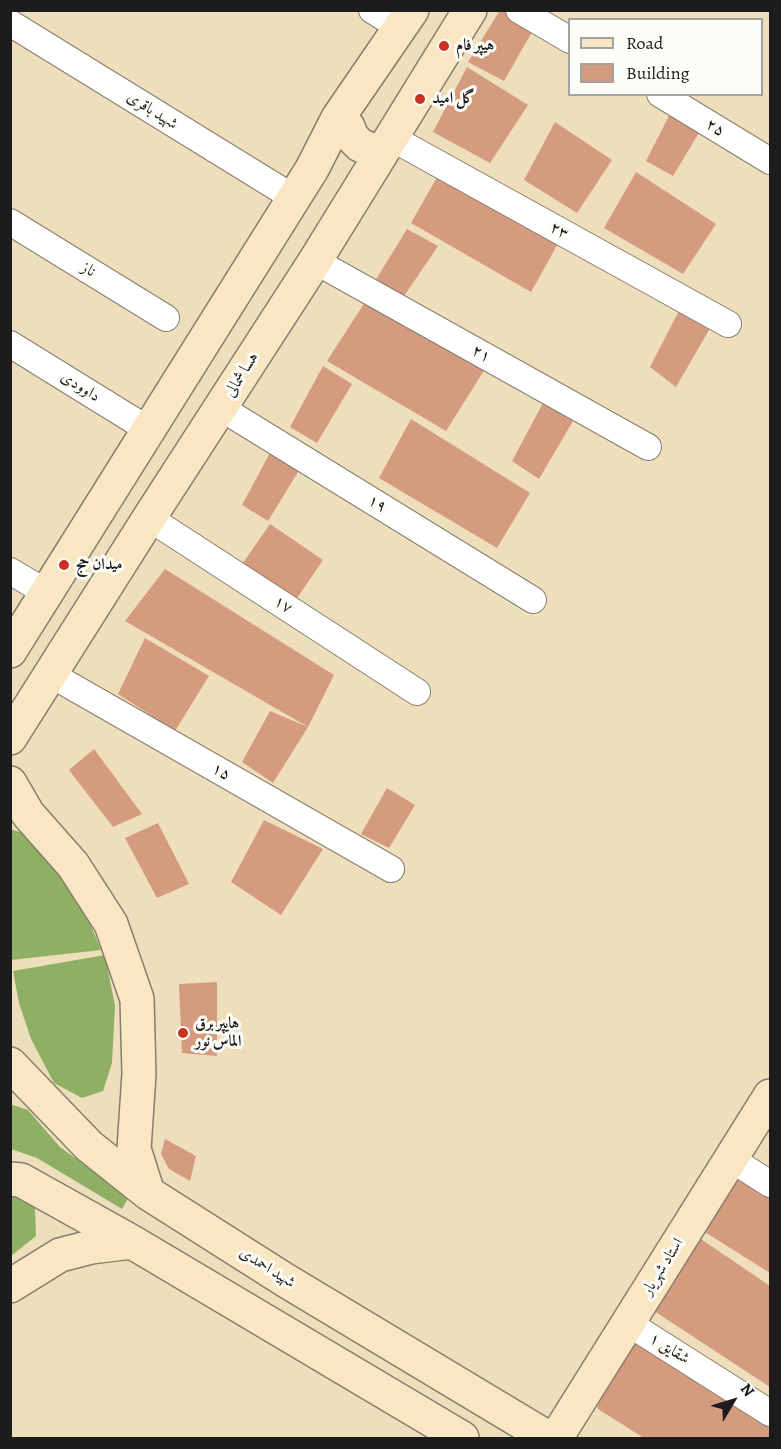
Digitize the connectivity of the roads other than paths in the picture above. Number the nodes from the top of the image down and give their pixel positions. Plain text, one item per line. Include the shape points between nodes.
1 (372, 10) edge
2 (470, 10) edge
3 (519, 10) edge
4 (406, 19) edge
5 (10, 23) edge
6 (568, 39) edge
7 (663, 96) edge
8 (339, 118) junction
9 (386, 143) junction
10 (771, 161) edge
11 (312, 169) junction
12 (294, 198) junction
13 (351, 200) junction
14 (10, 222) edge
15 (315, 261) junction
16 (166, 318) dead end
17 (728, 324) dead end
18 (10, 344) edge
19 (221, 408) junction
20 (149, 430) junction
21 (648, 447) dead end
22 (149, 518) junction
23 (10, 571) edge
24 (47, 593) junction
25 (533, 600) dead end
26 (10, 651) edge
27 (50, 674) junction
28 (417, 692) dead end
29 (10, 738) edge
30 (10, 783) edge
31 (391, 869) dead end
32 (10, 1064) edge
33 (771, 1096) edge
34 (10, 1098) edge
35 (50, 1106) junction
36 (731, 1159) junction
37 (14, 1177) edge
38 (771, 1184) edge
39 (148, 1193) junction
40 (132, 1242) junction
41 (10, 1286) edge
42 (628, 1323) junction
43 (771, 1413) edge
44 (462, 1438) edge
45 (548, 1438) edge
46 (556, 1438) edge

1 - 4 street
2 - 9 main road, هسا شمالی
3 - 6 street
4 - 8 main road
5 - 12 street, شهید باقری
7 - 10 street, ۲۵
8 - 9 main road via 360,145 371,150
8 - 11 main road
9 - 13 main road, هسا شمالی
9 - 17 street, ۲۳
11 - 12 main road
11 - 13 main road via 327,166 342,172 350,184
12 - 20 main road
13 - 15 main road, هسا شمالی
14 - 16 street, ناز
15 - 19 main road, هسا شمالی
15 - 21 street, ۲۱
18 - 20 street, داوودی
19 - 22 main road, هسا شمالی
19 - 25 street, ۱۹
20 - 24 main road
22 - 27 main road, هسا شمالی
22 - 28 street, ۱۷
23 - 24 street
24 - 26 main road
27 - 29 main road, هسا شمالی
27 - 31 street, ۱۵
30 - 39 main road via 28,814 72,865 111,924 134,989 139,1074 134,1149
32 - 35 main road, شهید احمدی
33 - 36 main road, استاد شهریار
34 - 35 main road
35 - 39 main road, شهید احمدی via 89,1146
36 - 38 street
36 - 42 main road, استاد شهریار
37 - 40 main road
39 - 45 main road, شهید احمدی
40 - 41 main road via 60,1255
40 - 44 main road
42 - 43 street, شقایق ۱
42 - 46 main road, استاد شهریار

